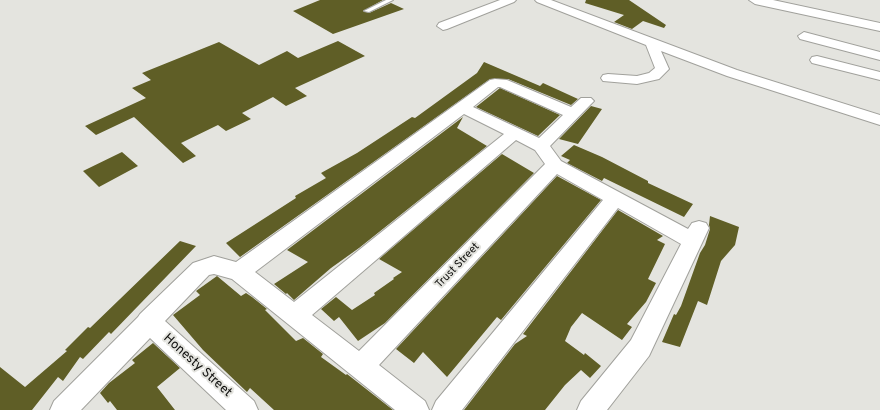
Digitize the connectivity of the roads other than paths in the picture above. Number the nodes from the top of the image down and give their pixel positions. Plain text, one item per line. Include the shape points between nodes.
1 (390, 0) edge
2 (510, 0) edge
3 (541, 0) edge
4 (755, 0) edge
5 (366, 11) dead end
6 (443, 26) dead end
7 (880, 27) edge
8 (804, 36) dead end
9 (652, 43) junction
10 (880, 56) edge
11 (817, 60) dead end
12 (880, 76) edge
13 (608, 78) dead end
14 (586, 101) dead end
15 (462, 107) junction
16 (572, 113) junction
17 (880, 120) edge
18 (515, 133) junction
19 (541, 146) junction
20 (556, 166) junction
21 (615, 198) junction
22 (239, 272) junction
23 (295, 314) junction
24 (148, 321) junction
25 (361, 366) junction
26 (71, 407) edge
27 (246, 410) edge
28 (416, 410) edge
29 (445, 410) edge
30 (590, 410) edge

1 - 5 lane
2 - 6 street
3 - 9 street
4 - 7 main road
8 - 10 street
9 - 13 street via 662,69 654,76 637,80
9 - 17 street via 732,73
11 - 12 street
14 - 16 street
15 - 16 street via 498,82
15 - 18 street
15 - 22 street
16 - 19 street
18 - 19 street
18 - 23 street
19 - 20 street
20 - 21 street
20 - 25 street, Trust Street
21 - 29 street
21 - 30 street via 696,234 640,348
22 - 23 street
22 - 24 street via 214,265 201,269
23 - 25 street
24 - 26 street
24 - 27 street, Honesty Street
25 - 28 street

